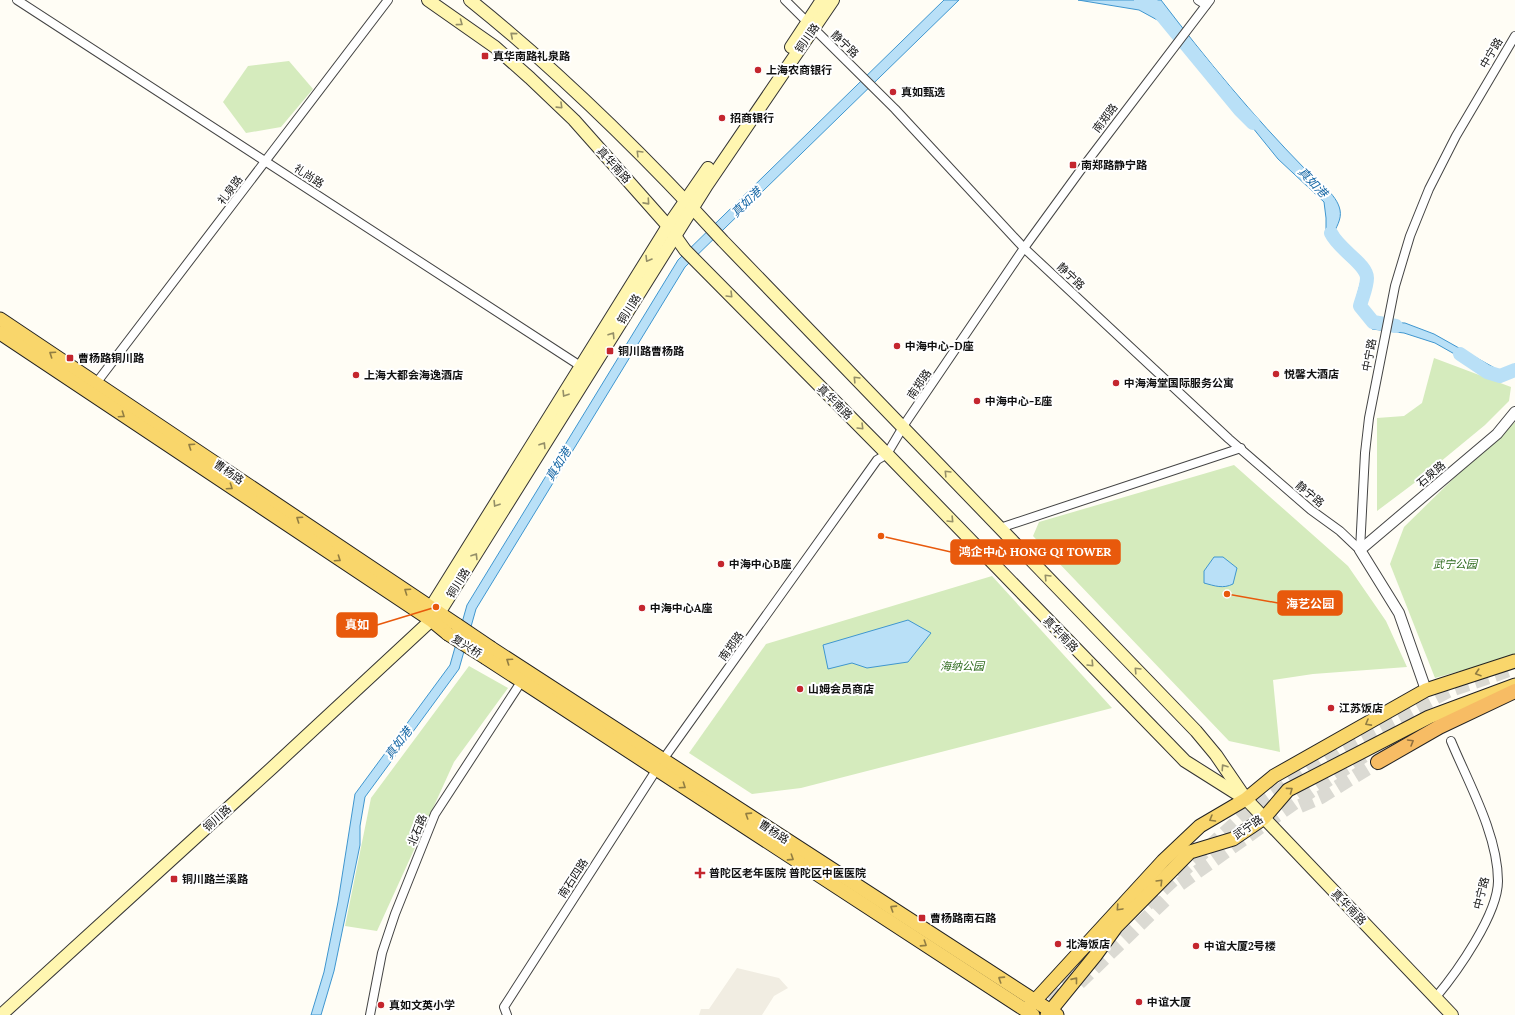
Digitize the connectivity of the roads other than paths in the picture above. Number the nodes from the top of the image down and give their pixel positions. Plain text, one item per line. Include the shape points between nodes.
1 (17, 0) edge
2 (388, 0) edge
3 (428, 0) edge
4 (470, 0) edge
5 (785, 0) edge
6 (822, 0) edge
7 (833, 0) edge
8 (1198, 0) edge
9 (1208, 2) edge
10 (810, 26) junction
11 (1515, 36) edge
12 (266, 161) junction
13 (689, 204) junction
14 (668, 226) junction
15 (676, 236) junction
16 (1024, 248) junction
17 (0, 319) edge
18 (0, 334) edge
19 (586, 369) junction
20 (93, 388) junction
21 (1515, 412) edge
22 (903, 427) junction
23 (1241, 448) junction
24 (888, 454) junction
25 (1000, 528) junction
26 (1360, 550) junction
27 (434, 614) junction
28 (452, 630) joint
29 (488, 653) joint
30 (1515, 661) edge
31 (524, 677) junction
32 (1515, 685) edge
33 (1426, 690) junction
34 (1515, 691) edge
35 (1451, 741) dead end
36 (1378, 762) tunnel mouth
37 (660, 765) junction
38 (1246, 799) junction
39 (1264, 818) junction
40 (1436, 997) junction
41 (1029, 1010) edge
42 (506, 1011) edge
43 (1052, 1014) edge
44 (1, 1015) edge
45 (370, 1015) edge
46 (1452, 1015) edge

1 - 12 street, 礼尚路
2 - 12 street, 礼泉路
3 -> 14 main road, 真华南路 via 495,47 530,78 574,120
13 -> 4 main road, 真华南路 via 561,77
5 - 10 street, 静宁路
6 - 10 main road, 铜川路
7 - 10 main road, 铜川路
8 - 9 street
9 - 16 street, 南郑路
10 - 13 main road, 铜川路
10 - 16 street, 静宁路 via 895,109
11 - 26 street, 中宁路 via 1456,136 1429,189 1410,236 1388,317 1369,418
12 - 19 street, 礼尚路
12 - 20 street, 礼泉路
13 - 14 main road, 铜川路
13 - 15 main road, 铜川路
22 -> 13 main road, 真华南路
14 - 15 main road, 真华南路
14 -> 19 main road, 铜川路
19 -> 15 main road, 铜川路
15 -> 24 main road, 真华南路 via 702,268
16 - 22 street, 南郑路
16 - 23 street, 静宁路
20 -> 17 main road, 曹杨路
18 - 20 main road, 曹杨路
19 - 27 main road, 铜川路
20 - 27 main road, 曹杨路
21 - 26 street, 石泉路 via 1500,431
22 - 24 street, 南郑路
25 -> 22 main road, 真华南路
23 - 25 street
23 - 26 street, 静宁路
24 - 37 street, 南郑路 via 877,460
24 -> 38 main road, 真华南路 via 1184,761
38 -> 25 main road, 真华南路 via 1196,731
26 - 33 street via 1399,613
27 - 28 main road, 曹杨路
27 - 44 main road, 铜川路 via 273,767
28 - 29 main road, 复兴桥, bridge
29 - 31 main road, 曹杨路
30 -> 33 main road
31 - 37 main road, 曹杨路
31 - 45 street, 北石路 via 435,814 382,953
39 -> 32 main road, 武宁路 via 1288,790 1429,717
33 -> 38 main road via 1274,776
36 -> 34 highway via 1439,726
35 - 40 street, 中宁路 via 1489,831 1497,862 1498,883 1482,929
37 - 41 main road, 曹杨路 via 744,828
37 - 42 street, 南石四路
38 - 39 main road, 真华南路
38 -> 41 main road via 1200,826 1189,836 1152,872
39 - 40 main road, 真华南路
43 -> 39 main road, 武宁路 via 1116,927 1190,852 1233,838
40 - 46 main road, 真华南路
41 - 43 main road, 曹杨路

